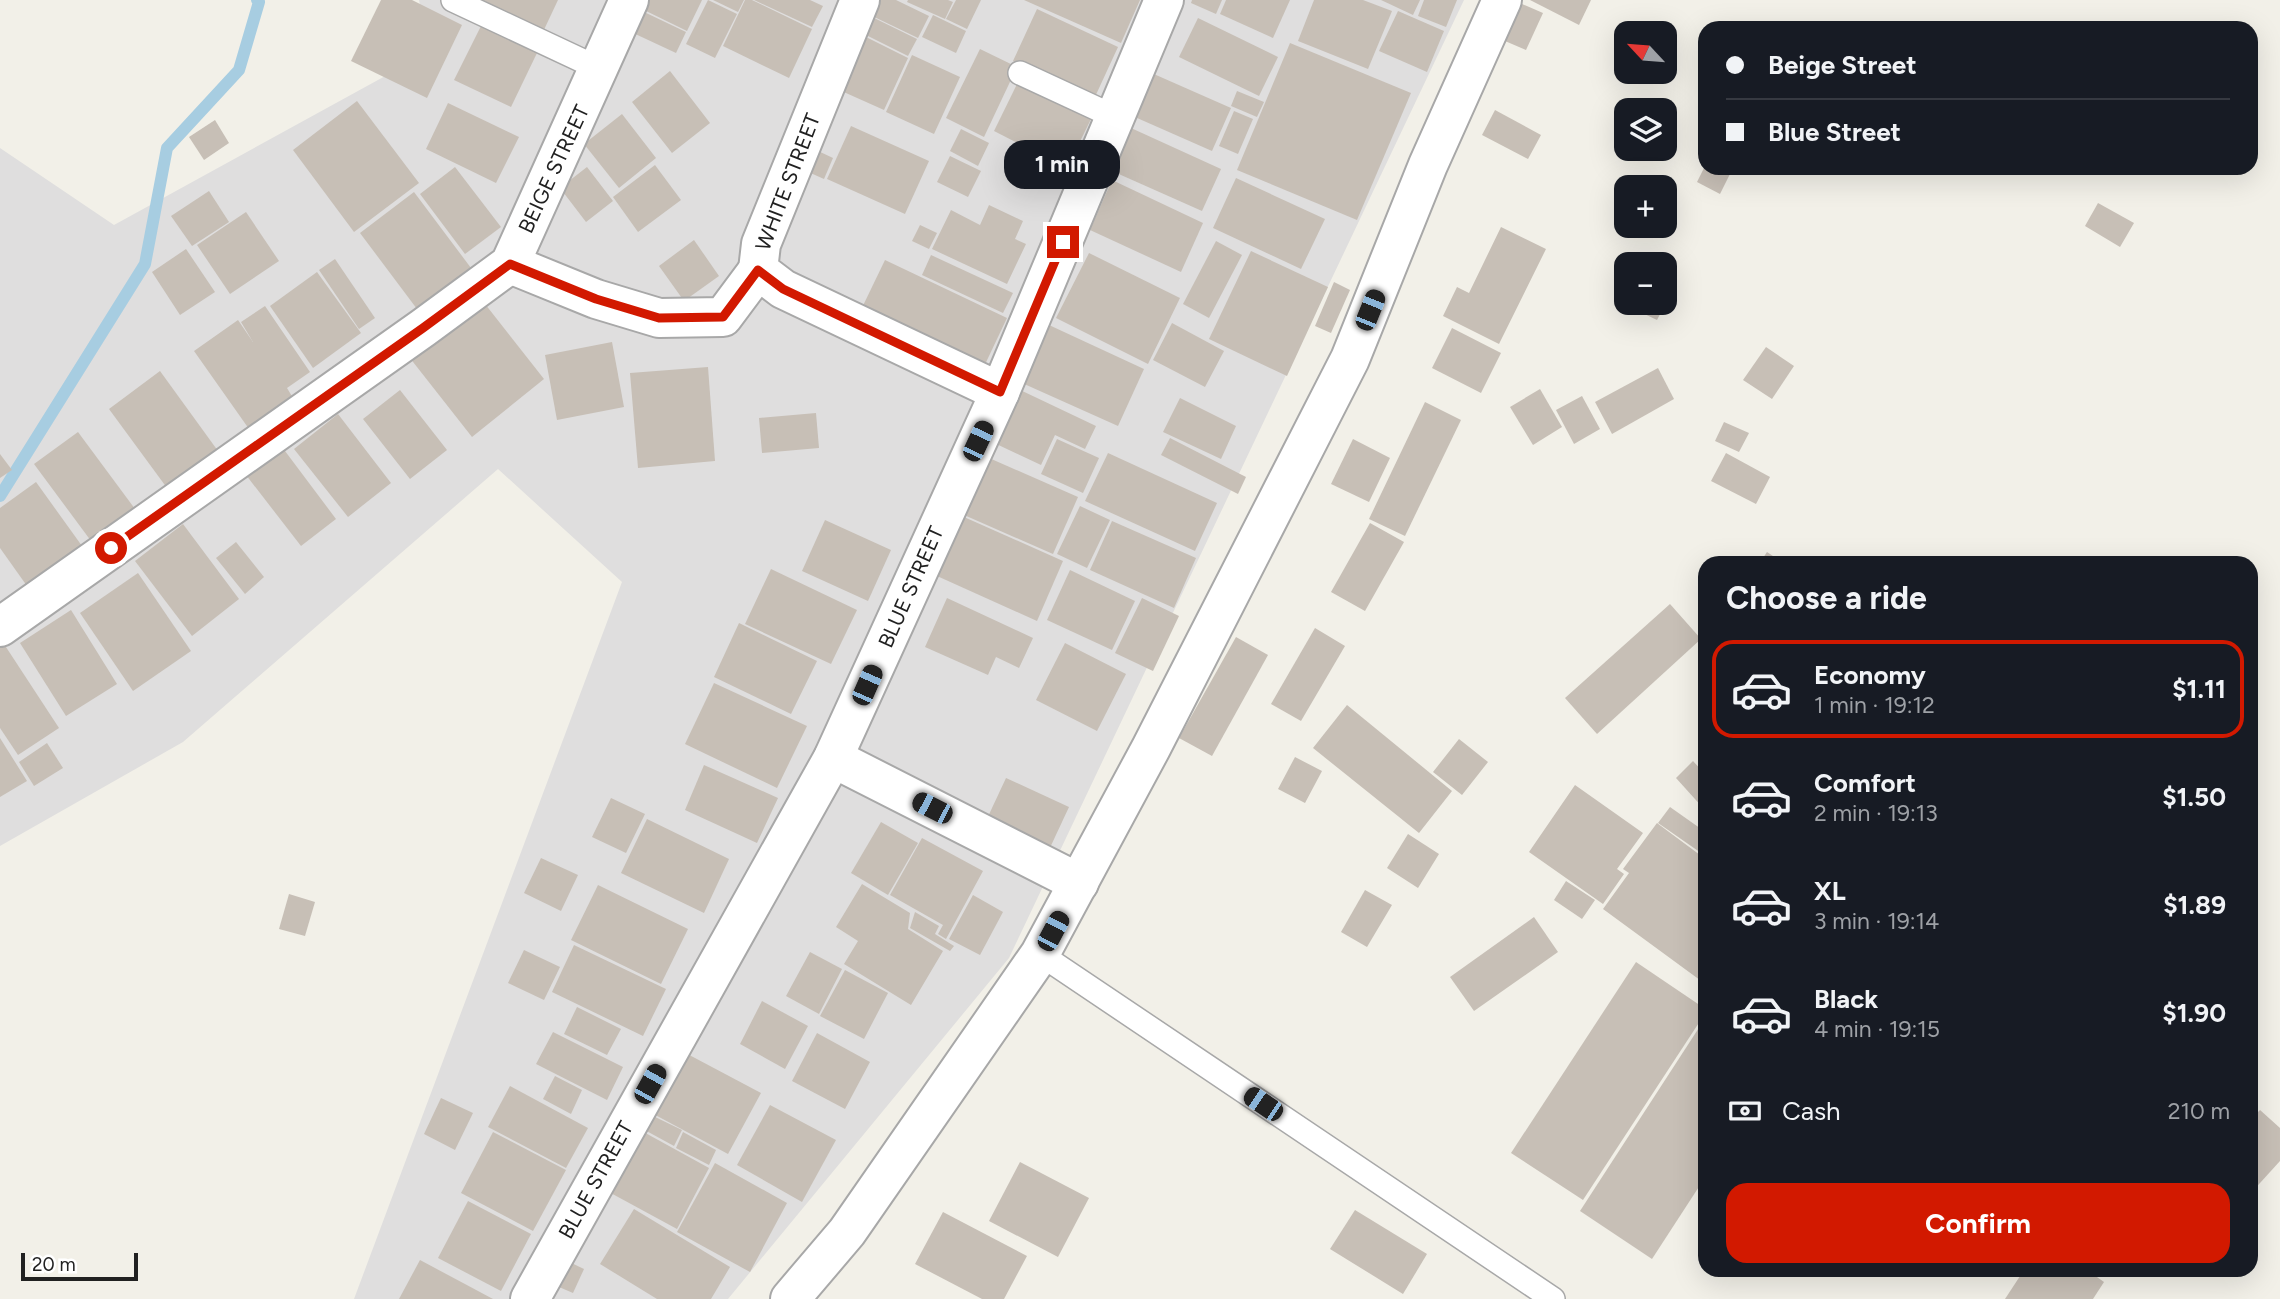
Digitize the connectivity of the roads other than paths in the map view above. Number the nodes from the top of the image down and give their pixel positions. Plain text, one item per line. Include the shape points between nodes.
1 (453, 0) edge
2 (629, 0) edge
3 (860, 0) edge
4 (1164, 0) edge
5 (1502, 0) edge
6 (600, 69) junction
7 (1020, 73) dead end
8 (1115, 117) junction
9 (510, 264) junction
10 (758, 270) junction
11 (1000, 392) junction
12 (0, 627) edge
13 (833, 758) junction
14 (1079, 883) junction
15 (1040, 954) junction
16 (530, 1299) edge
17 (790, 1299) edge
18 (1553, 1299) edge

1 - 6 lane
2 - 6 street, BEIGE STREET
3 - 10 street, WHITE STREET via 761,244
4 - 8 street, BLUE STREET
5 - 14 street via 1428,165 1350,359
6 - 9 street, BEIGE STREET
7 - 8 lane
8 - 11 street, BLUE STREET
9 - 10 street via 596,299 659,318 723,317
9 - 12 street, BEIGE STREET
10 - 11 street, WHITE STREET via 783,289
11 - 13 street, BLUE STREET
13 - 14 street
13 - 16 street, BLUE STREET
14 - 15 street
15 - 17 street via 847,1232
15 - 18 lane

